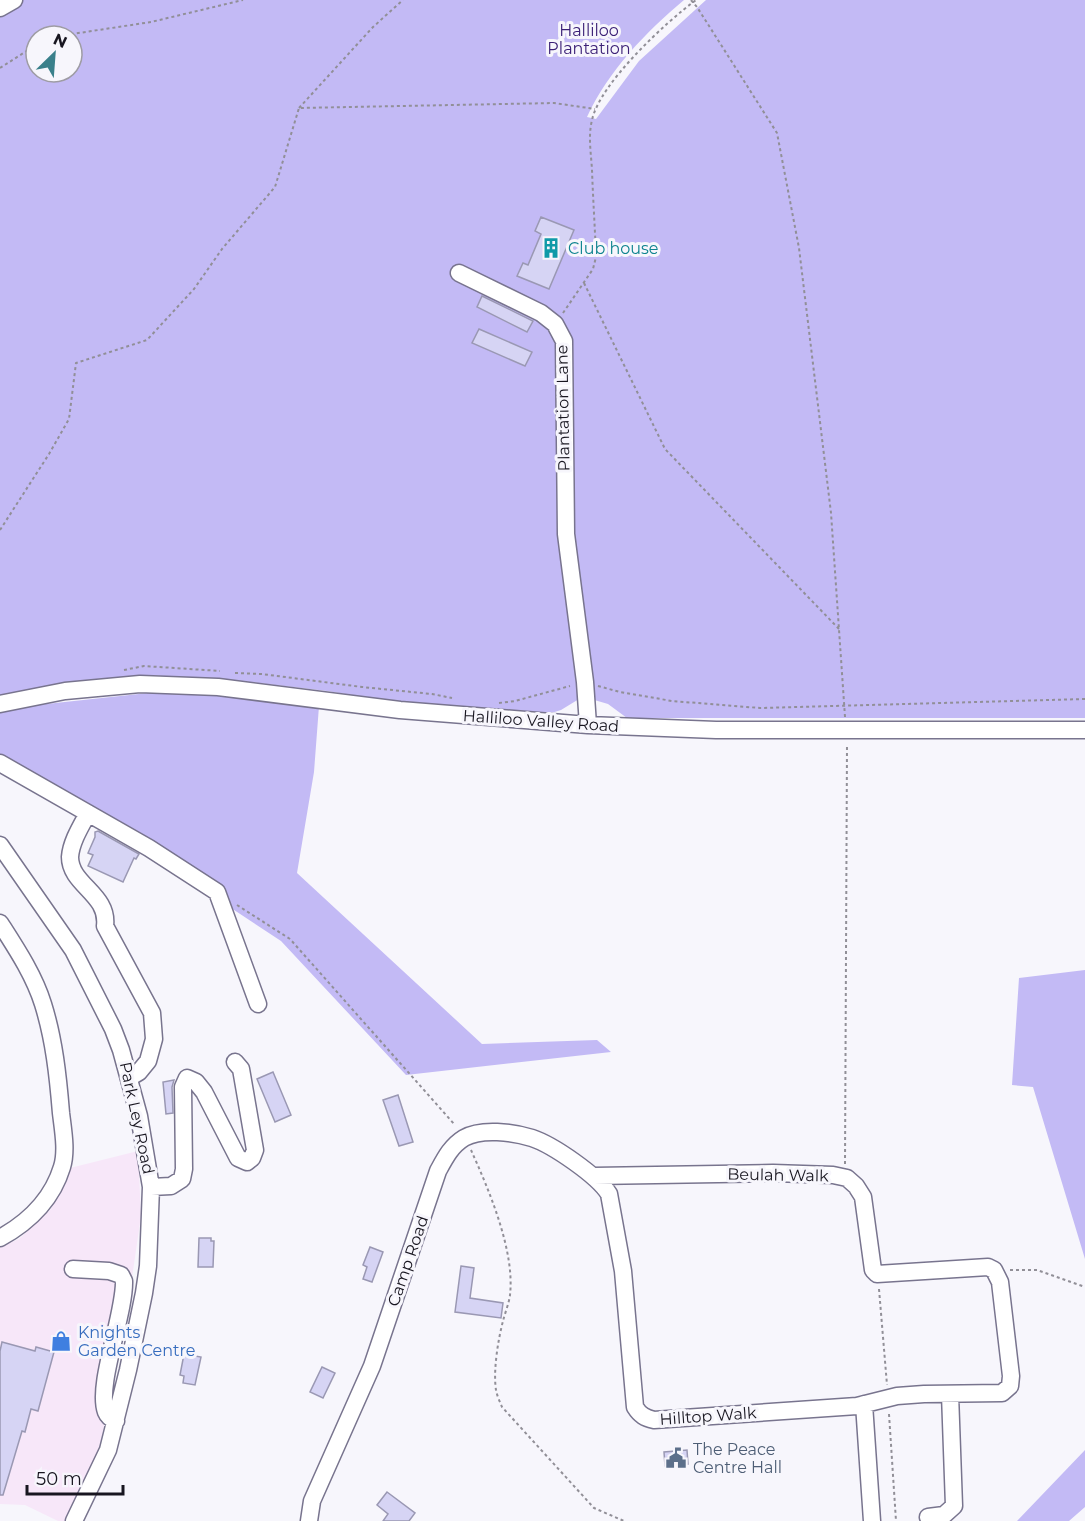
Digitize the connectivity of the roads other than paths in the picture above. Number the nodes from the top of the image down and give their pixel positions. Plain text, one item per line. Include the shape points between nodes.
1 (14, 0) edge
2 (0, 8) edge
3 (459, 273) dead end
4 (0, 704) edge
5 (588, 725) junction
6 (1085, 730) edge
7 (0, 763) edge
8 (88, 813) junction
9 (0, 845) edge
10 (0, 923) edge
11 (258, 1004) dead end
12 (235, 1062) dead end
13 (129, 1078) junction
14 (594, 1176) junction
15 (151, 1187) junction
16 (0, 1238) edge
17 (73, 1269) dead end
18 (1011, 1376) joint
19 (950, 1394) junction
20 (864, 1404) junction
21 (116, 1421) junction
22 (928, 1517) dead end
23 (74, 1521) edge
24 (309, 1521) edge
25 (872, 1521) edge

1 - 2 street
3 - 5 street, Plantation Lane via 541,313 555,324 564,340 566,534
4 - 5 street, Halliloo Valley Road via 65,691 140,684 207,686 400,710
5 - 6 street, Halliloo Valley Road via 716,730
7 - 8 street
8 - 11 street via 217,892
8 - 13 street via 70,856 72,870 106,914 105,926 152,1013 154,1038 148,1061
9 - 13 street, Park Ley Road via 73,950 113,1029
10 - 16 street via 43,1002 53,1045 64,1140 63,1166 51,1191 22,1226
12 - 15 street via 241,1069 255,1150 252,1158 247,1162 238,1158 204,1092 187,1078 183,1087 182,1179 171,1186
13 - 15 street, Park Ley Road via 140,1116
14 - 18 street, Beulah Walk via 773,1173 847,1178 863,1197 873,1270 877,1274 988,1267 994,1270 1000,1282
14 - 20 street, Hilltop Walk via 609,1194 623,1270 638,1412 654,1420
14 - 24 street, Camp Road via 532,1138 477,1133 456,1144 438,1171 372,1366 312,1501
15 - 21 street, Park Ley Road via 144,1293
17 - 21 street via 109,1271 121,1275 124,1281 105,1390 105,1411
18 - 19 street, Hilltop Walk via 1010,1386 1002,1393
19 - 20 street, Hilltop Walk via 924,1394
19 - 22 street via 954,1506 944,1515
20 - 25 street
21 - 23 street, Park Ley Road via 108,1450

